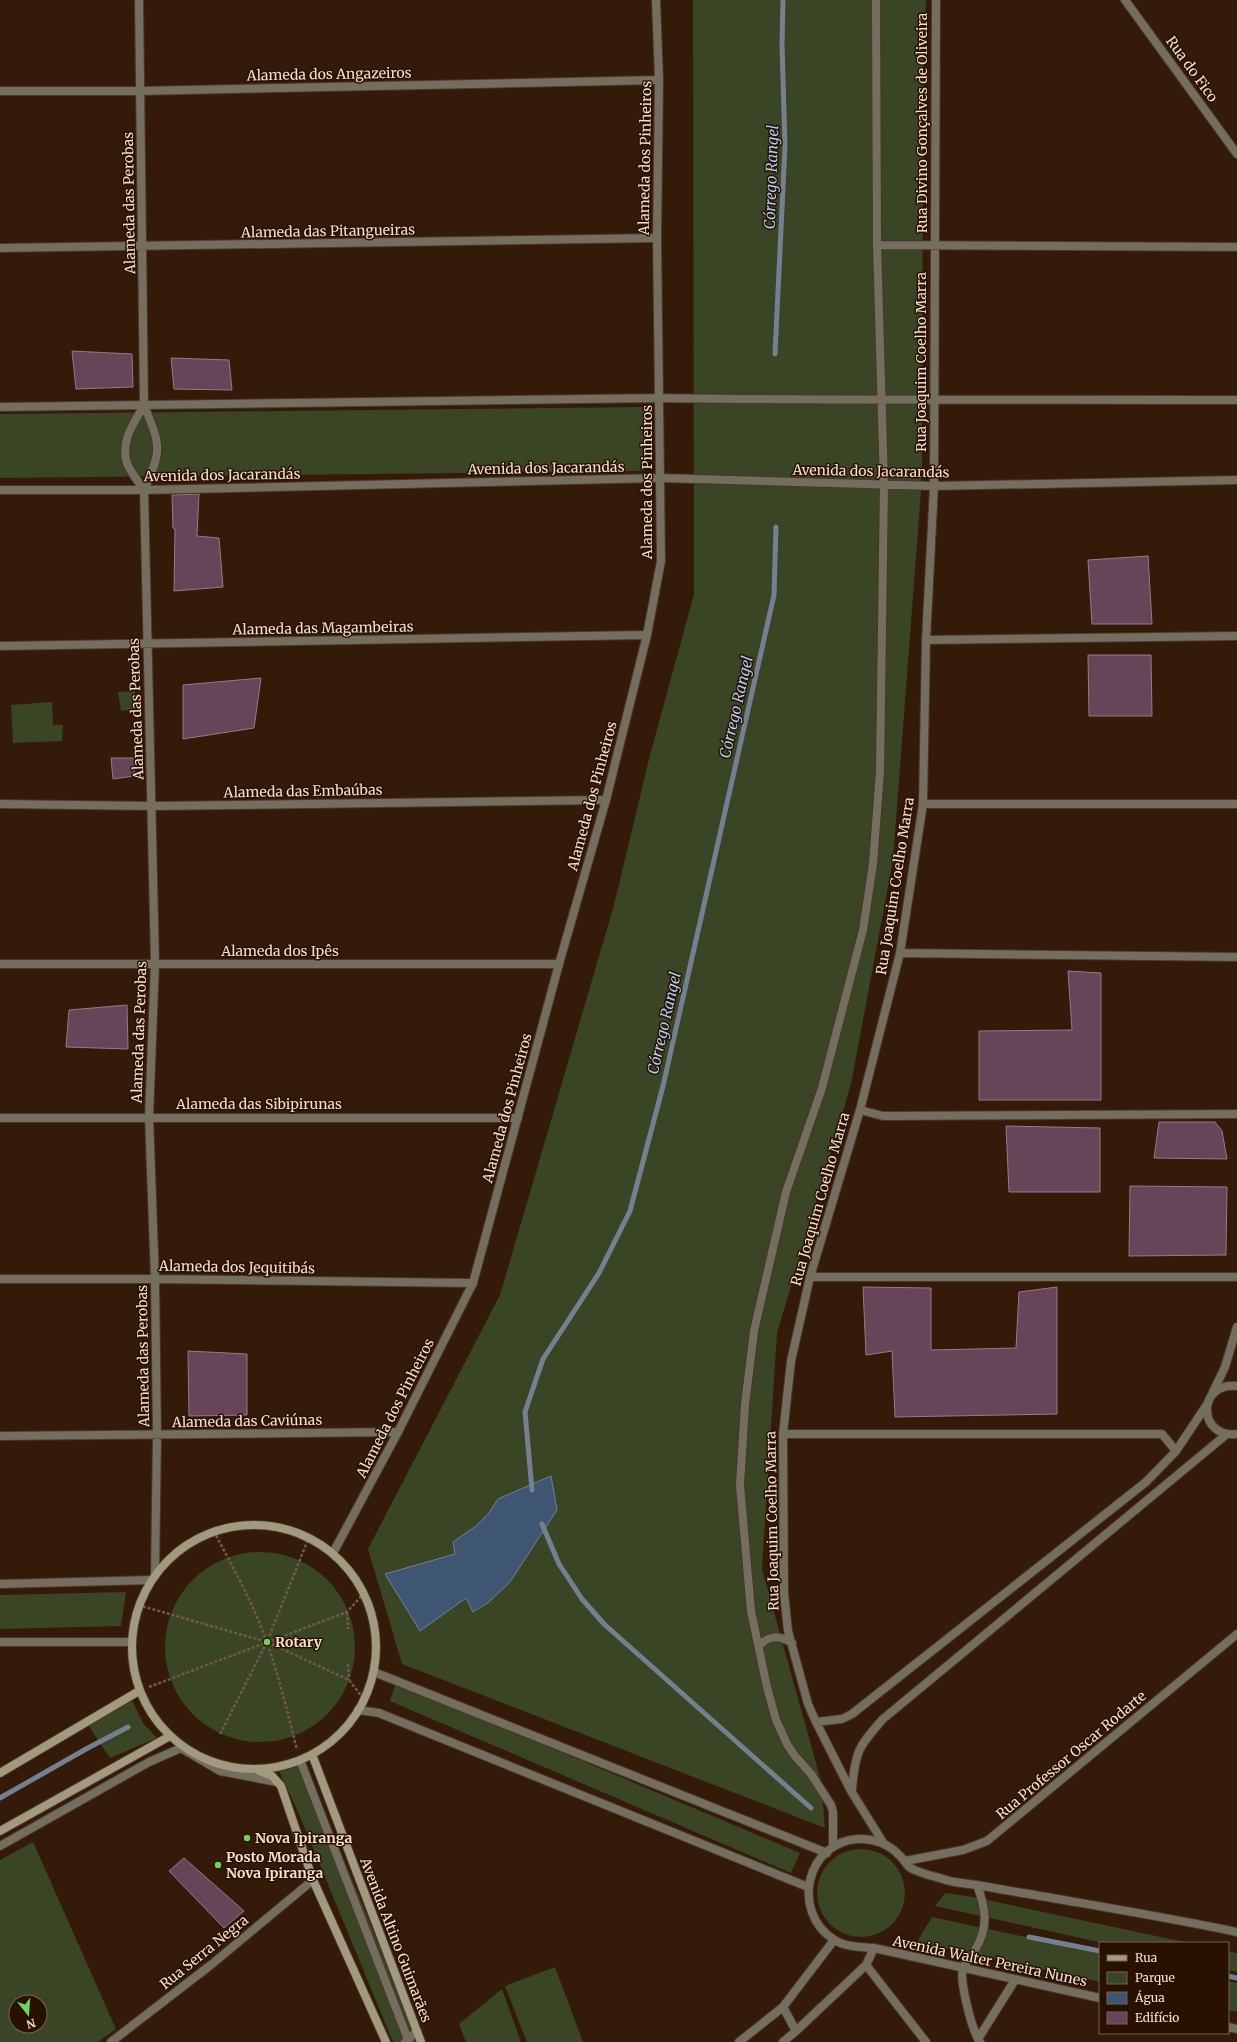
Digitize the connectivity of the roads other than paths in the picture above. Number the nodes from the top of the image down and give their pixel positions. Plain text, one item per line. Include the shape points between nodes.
1 (139, 0) edge
2 (656, 0) edge
3 (876, 0) edge
4 (936, 0) edge
5 (1125, 0) edge
6 (659, 80) junction
7 (0, 91) edge
8 (140, 91) junction
9 (1237, 154) edge
10 (657, 238) junction
11 (877, 245) junction
12 (934, 246) junction
13 (143, 247) junction
14 (1237, 247) edge
15 (0, 248) edge
16 (659, 398) junction
17 (934, 400) junction
18 (1237, 400) edge
19 (882, 401) junction
20 (144, 405) junction
21 (0, 407) edge
22 (660, 478) junction
23 (1237, 480) edge
24 (884, 484) junction
25 (934, 486) junction
26 (0, 490) edge
27 (144, 490) junction
28 (647, 635) junction
29 (1237, 636) edge
30 (926, 640) junction
31 (147, 644) junction
32 (0, 646) edge
33 (606, 800) junction
34 (0, 804) edge
35 (923, 804) junction
36 (1237, 804) edge
37 (153, 806) junction
38 (900, 952) junction
39 (1237, 957) edge
40 (155, 963) junction
41 (0, 964) edge
42 (559, 964) junction
43 (860, 1110) junction
44 (1237, 1114) edge
45 (149, 1117) junction
46 (0, 1118) edge
47 (518, 1118) junction
48 (810, 1277) junction
49 (1237, 1277) edge
50 (0, 1279) edge
51 (155, 1279) junction
52 (473, 1283) junction
53 (1237, 1327) edge
54 (1237, 1386) edge
55 (1212, 1395) junction
56 (1208, 1403) junction
57 (398, 1432) junction
58 (783, 1434) junction
59 (1227, 1434) junction
60 (1237, 1434) edge
61 (157, 1435) junction
62 (0, 1436) edge
63 (1176, 1451) junction
64 (334, 1553) junction
65 (153, 1577) junction
66 (0, 1584) edge
67 (1237, 1634) edge
68 (0, 1642) edge
69 (131, 1642) junction
70 (792, 1643) junction
71 (759, 1646) junction
72 (374, 1672) junction
73 (139, 1691) junction
74 (358, 1710) junction
75 (816, 1722) junction
76 (170, 1736) junction
77 (313, 1757) junction
78 (300, 1760) junction
79 (254, 1769) junction
80 (0, 1773) edge
81 (277, 1782) junction
82 (851, 1791) junction
83 (0, 1831) edge
84 (884, 1844) junction
85 (0, 1846) edge
86 (833, 1847) junction
87 (827, 1853) junction
88 (905, 1861) junction
89 (313, 1880) junction
90 (977, 1885) junction
91 (808, 1887) junction
92 (1237, 1932) edge
93 (834, 1940) junction
94 (874, 1948) junction
95 (866, 1965) junction
96 (963, 1968) junction
97 (1016, 1980) junction
98 (1099, 1998) edge
99 (783, 2007) junction
100 (417, 2032) junction
101 (796, 2032) junction
102 (979, 2040) edge
103 (407, 2041) edge
104 (111, 2042) edge
105 (386, 2042) edge
106 (421, 2042) edge
107 (739, 2042) edge
108 (783, 2042) edge
109 (926, 2042) edge

1 - 8 street, Alameda das Perobas
2 - 6 street, Alameda dos Pinheiros
3 - 11 street, Rua Joaquim Coelho Marra
4 - 12 street, Rua Divino Gonçalves de Oliveira
5 - 9 street, Rua do Fico
6 - 8 street, Alameda dos Angazeiros
6 - 10 street, Alameda dos Pinheiros
7 - 8 street, Alameda dos Angazeiros
8 - 13 street, Alameda das Perobas
10 - 13 street, Alameda das Pitangueiras
10 - 16 street, Alameda dos Pinheiros
11 - 12 street
11 - 19 street, Rua Joaquim Coelho Marra
12 - 14 street
12 - 17 street, Rua Joaquim Coelho Marra
13 - 15 street, Alameda das Pitangueiras
13 - 20 street, Alameda das Perobas
16 - 19 street
16 - 20 street
16 - 22 street, Alameda dos Pinheiros
17 - 18 street
17 - 19 street
17 - 25 street, Rua Joaquim Coelho Marra
19 - 24 street, Rua Joaquim Coelho Marra
20 - 21 street
20 - 27 street, Alameda das Perobas via 157,437 158,450 157,463
20 - 27 street, Alameda das Perobas via 127,435 125,450 127,464
22 - 24 street, Avenida dos Jacarandás
22 - 27 street, Avenida dos Jacarandás
22 - 28 street, Alameda dos Pinheiros via 661,560
23 - 25 street, Avenida dos Jacarandás
24 - 25 street, Avenida dos Jacarandás
24 - 71 street, Rua Joaquim Coelho Marra via 880,771 873,864 863,930 822,1088 786,1192 754,1331 745,1405 740,1485 751,1611
25 - 30 street, Rua Joaquim Coelho Marra
26 - 27 street, Avenida dos Jacarandás
27 - 31 street, Alameda das Perobas
28 - 31 street, Alameda das Magambeiras
28 - 33 street, Alameda dos Pinheiros
29 - 30 street
30 - 35 street, Rua Joaquim Coelho Marra
31 - 32 street, Alameda das Magambeiras
31 - 37 street, Alameda das Perobas
33 - 37 street, Alameda das Embaúbas
33 - 42 street, Alameda dos Pinheiros
34 - 37 street, Alameda das Embaúbas
35 - 36 street
35 - 38 street, Rua Joaquim Coelho Marra
37 - 40 street, Alameda das Perobas
38 - 39 street
38 - 43 street, Rua Joaquim Coelho Marra
40 - 41 street, Alameda dos Ipês
40 - 42 street, Alameda dos Ipês
40 - 45 street, Alameda das Perobas
42 - 47 street, Alameda dos Pinheiros
43 - 44 street via 883,1116
43 - 48 street, Rua Joaquim Coelho Marra
45 - 46 street, Alameda das Sibipirunas
45 - 47 street, Alameda das Sibipirunas
45 - 51 street, Alameda das Perobas
47 - 52 street, Alameda dos Pinheiros
48 - 49 street
48 - 58 street, Rua Joaquim Coelho Marra via 791,1362
50 - 51 street, Alameda dos Jequitibás
51 - 52 street, Alameda dos Jequitibás
51 - 61 street, Alameda das Perobas
52 - 57 street, Alameda dos Pinheiros
53 - 55 street via 1225,1367
54 - 55 street via 1227,1385
55 - 56 street
56 - 59 street via 1206,1412 1209,1421 1214,1428
56 - 63 street
57 - 61 street, Alameda das Caviúnas
57 - 64 street, Alameda dos Pinheiros
58 - 63 street via 1162,1434
58 - 70 street, Rua Joaquim Coelho Marra via 784,1593 788,1631
59 - 60 street
59 - 82 street via 883,1719 862,1742 856,1758
61 - 62 street, Alameda das Caviúnas
61 - 65 street, Alameda das Perobas
63 - 75 street via 1146,1482 852,1714
64 - 65 main road via 309,1537 278,1527 246,1525 214,1531 187,1544 164,1563
64 - 72 main road via 352,1572 364,1593 376,1631
65 - 66 street
65 - 69 main road via 138,1605
67 - 88 street, Rua Professor Oscar Rodarte via 988,1841 963,1850
68 - 69 street
69 - 73 main road via 132,1666
70 - 71 street via 779,1637 767,1639
70 - 75 street, Rua Joaquim Coelho Marra via 808,1704
71 - 86 street, Rua Joaquim Coelho Marra via 776,1720 787,1744 811,1774 834,1812
72 - 74 main road
72 - 87 street
73 - 76 main road via 152,1716
73 - 80 main road
74 - 77 main road via 342,1731
74 - 91 street via 379,1713
75 - 82 street, Rua Joaquim Coelho Marra
76 - 79 main road via 195,1754 223,1765
76 - 83 main road
77 - 78 main road
77 - 100 main road, Avenida Altino Guimarães
78 - 79 main road via 277,1767
78 - 103 street
79 - 81 main road via 272,1776
81 - 85 street via 220,1771 181,1748 149,1762
81 - 89 main road via 281,1786
82 - 84 street, Rua Joaquim Coelho Marra
84 - 86 street via 858,1839
84 - 88 street via 896,1851
86 - 87 street
87 - 91 street via 812,1871
88 - 90 street via 909,1866 945,1880
89 - 104 street, Rua Serra Negra via 212,1964
89 - 105 main road
90 - 92 street
90 - 96 street via 985,1906 985,1921 977,1947
91 - 93 street via 809,1904 815,1919
93 - 94 street, Avenida Walter Pereira Nunes
93 - 99 street
94 - 95 street
94 - 96 street, Avenida Walter Pereira Nunes
95 - 101 street
95 - 109 street
96 - 97 street, Avenida Walter Pereira Nunes
96 - 102 street via 966,2006
97 - 98 street, Avenida Walter Pereira Nunes
97 - 102 street
99 - 101 street
99 - 107 street
100 - 103 street
100 - 106 main road, Avenida Altino Guimarães
101 - 108 street

